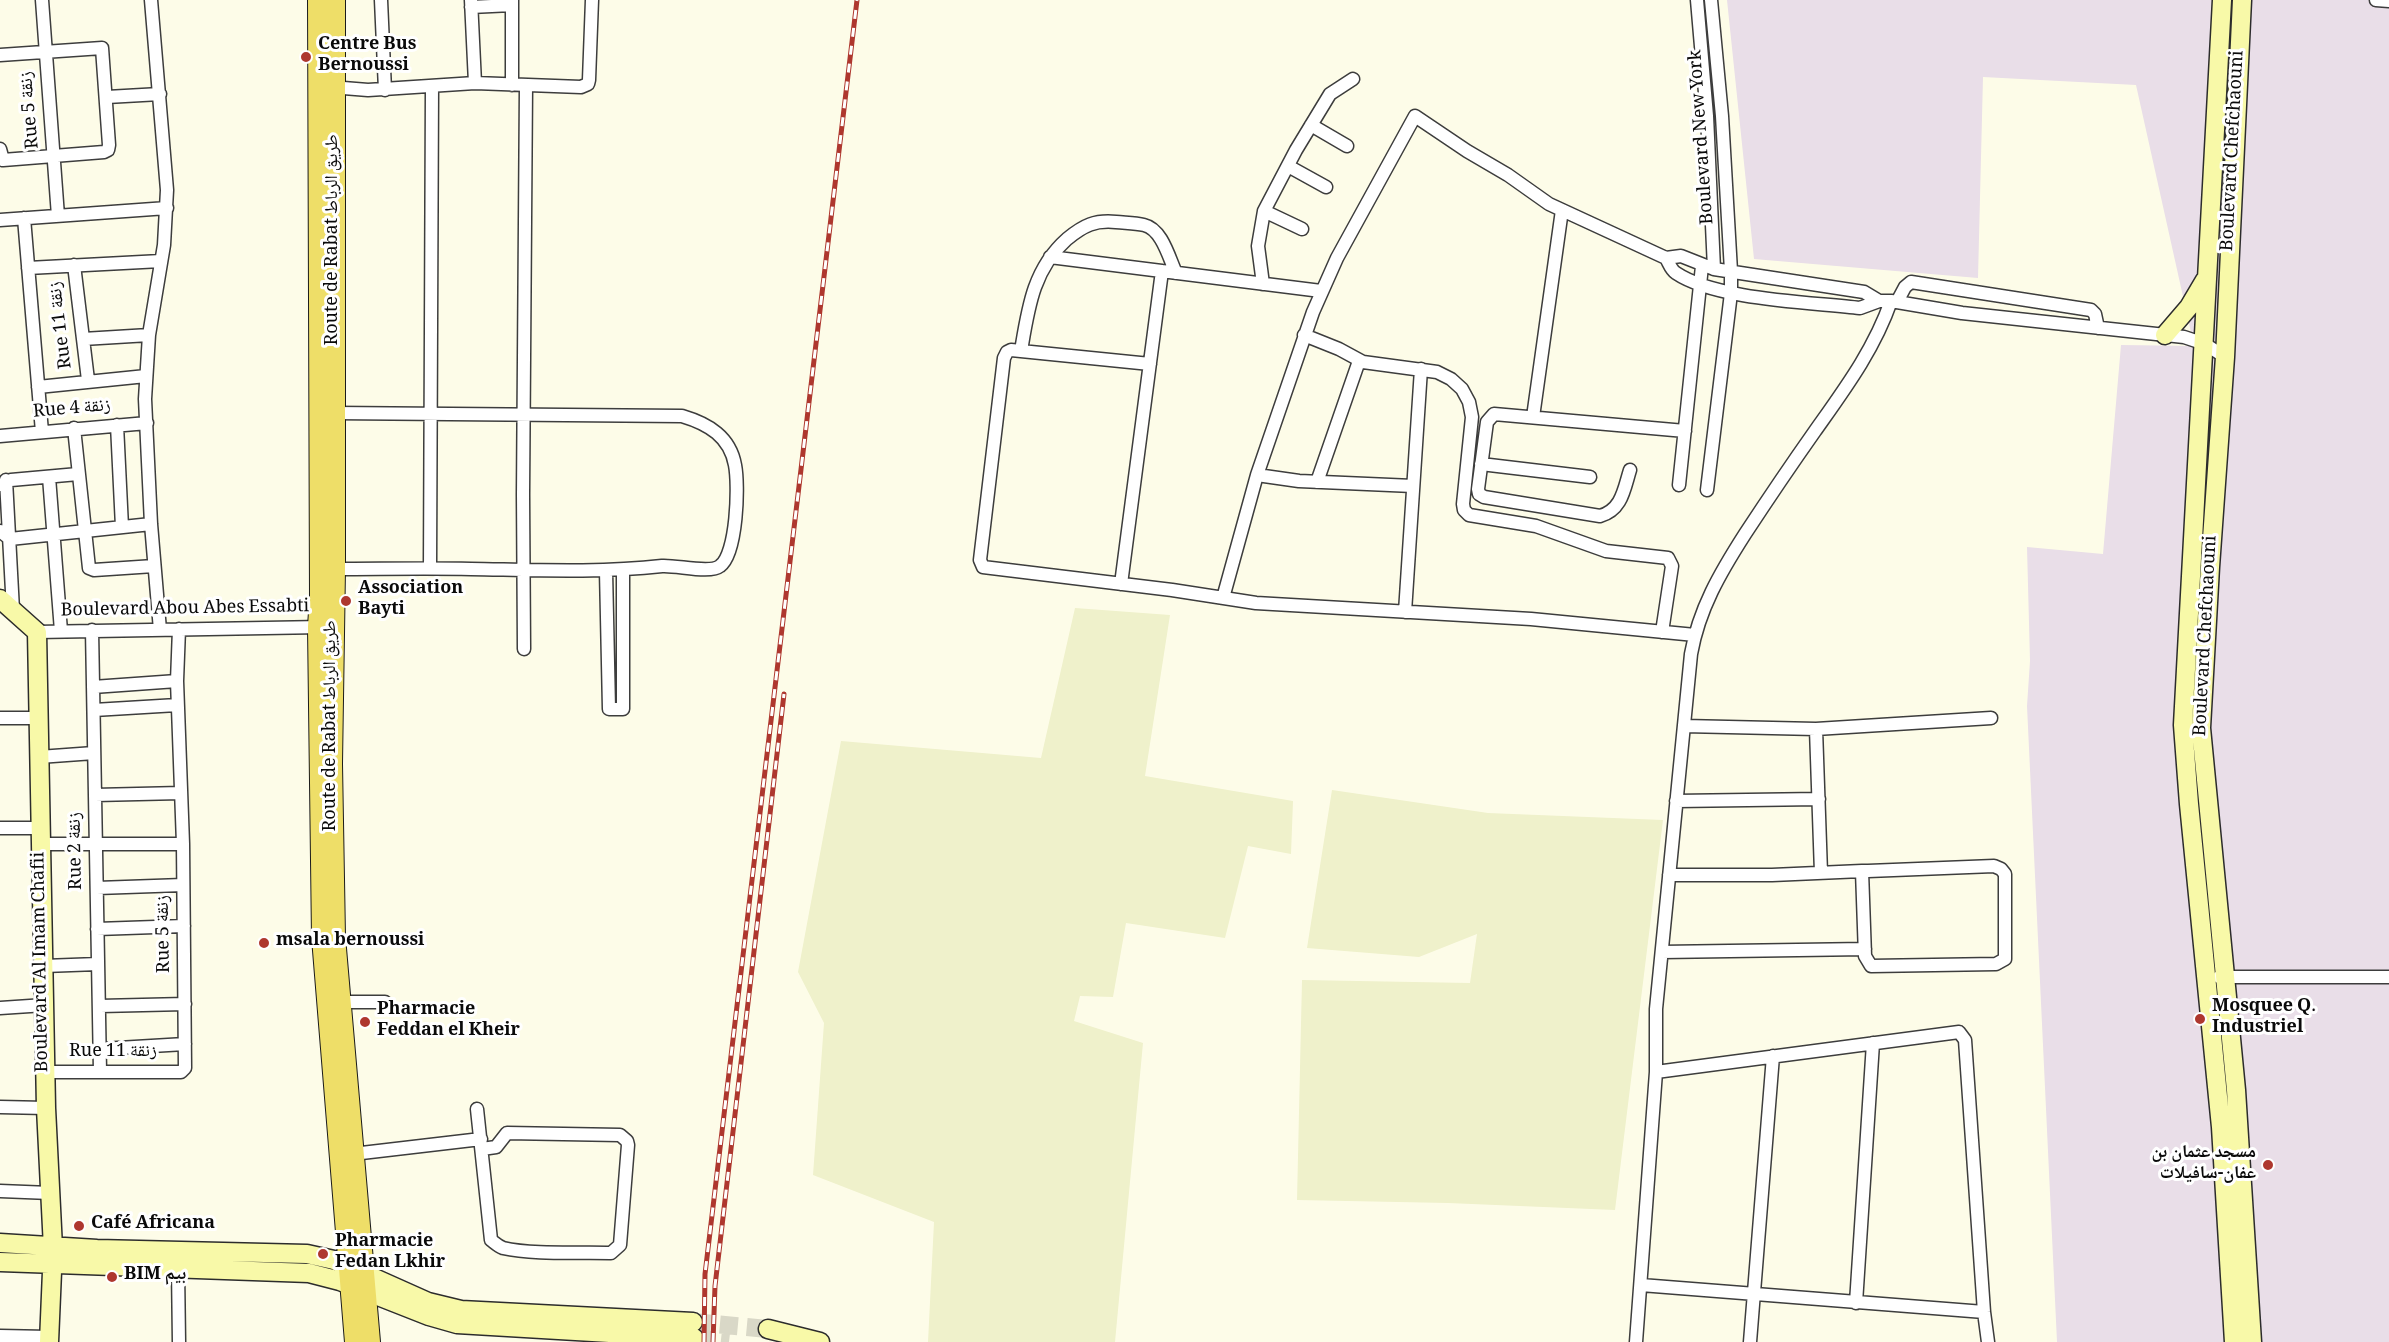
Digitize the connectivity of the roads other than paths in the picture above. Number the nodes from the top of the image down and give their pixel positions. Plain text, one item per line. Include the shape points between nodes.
1 (42, 0) edge
2 (151, 0) edge
3 (318, 0) edge
4 (335, 0) edge
5 (381, 0) edge
6 (592, 0) edge
7 (1697, 0) edge
8 (1711, 0) edge
9 (2222, 0) edge
10 (2242, 0) edge
11 (2376, 0) edge
12 (2389, 1) edge
13 (512, 3) edge
14 (471, 4) edge
15 (1712, 16) junction
16 (1698, 17) junction
17 (45, 51) junction
18 (0, 55) edge
19 (1353, 79) dead end
20 (475, 83) junction
21 (512, 85) junction
22 (526, 85) junction
23 (432, 86) junction
24 (326, 87) junction
25 (385, 90) junction
26 (159, 94) junction
27 (107, 96) junction
28 (1707, 116) junction
29 (1722, 116) junction
30 (1311, 125) junction
31 (1347, 146) dead end
32 (1, 154) edge
33 (54, 157) junction
34 (2214, 162) junction
35 (2234, 163) junction
36 (1288, 166) junction
37 (1326, 187) dead end
38 (166, 208) junction
39 (1562, 210) junction
40 (1264, 211) junction
41 (58, 216) junction
42 (24, 218) junction
43 (0, 220) edge
44 (1302, 229) dead end
45 (1050, 257) junction
46 (1666, 258) junction
47 (161, 261) junction
48 (74, 265) junction
49 (1708, 267) junction
50 (28, 268) junction
51 (1162, 271) junction
52 (1731, 271) junction
53 (1176, 273) junction
54 (2207, 276) junction
55 (1263, 284) junction
56 (1701, 286) junction
57 (1321, 291) junction
58 (1731, 293) junction
59 (1889, 301) junction
60 (2098, 328) junction
61 (149, 335) junction
62 (1304, 335) junction
63 (2165, 335) junction
64 (83, 339) junction
65 (2205, 344) junction
66 (1021, 351) junction
67 (2225, 357) junction
68 (1359, 361) junction
69 (1150, 364) junction
70 (1421, 369) junction
71 (146, 376) junction
72 (88, 380) junction
73 (38, 387) junction
74 (334, 413) junction
75 (430, 413) junction
76 (524, 414) junction
77 (1533, 417) junction
78 (147, 423) junction
79 (117, 425) junction
80 (74, 428) junction
81 (1685, 431) junction
82 (42, 432) junction
83 (0, 436) edge
84 (1481, 464) junction
85 (1630, 470) dead end
86 (78, 474) junction
87 (1257, 475) junction
88 (49, 477) junction
89 (1590, 477) dead end
90 (1317, 482) junction
91 (3, 483) edge
92 (1679, 485) dead end
93 (1413, 486) junction
94 (1707, 490) dead end
95 (151, 524) junction
96 (122, 526) junction
97 (0, 531) edge
98 (85, 531) junction
99 (55, 535) junction
100 (10, 539) junction
101 (154, 566) junction
102 (430, 568) junction
103 (335, 569) junction
104 (523, 570) junction
105 (606, 571) junction
106 (623, 571) junction
107 (1120, 584) junction
108 (1223, 597) junction
109 (6, 605) edge
110 (1405, 612) junction
111 (325, 627) junction
112 (179, 629) junction
113 (92, 630) junction
114 (160, 630) junction
115 (38, 632) junction
116 (61, 632) junction
117 (1662, 632) junction
118 (1695, 634) junction
119 (524, 649) dead end
120 (608, 649) junction
121 (623, 649) junction
122 (177, 681) junction
123 (93, 687) junction
124 (177, 705) junction
125 (94, 710) junction
126 (0, 718) edge
127 (38, 718) junction
128 (1991, 718) dead end
129 (1684, 726) junction
130 (1816, 729) junction
131 (94, 753) junction
132 (39, 757) junction
133 (181, 793) junction
134 (95, 795) junction
135 (1819, 799) junction
136 (1677, 801) junction
137 (0, 828) edge
138 (41, 836) junction
139 (183, 844) junction
140 (96, 846) junction
141 (1862, 871) junction
142 (1821, 873) junction
143 (1670, 875) junction
144 (183, 885) junction
145 (97, 888) junction
146 (184, 926) junction
147 (97, 929) junction
148 (1865, 949) junction
149 (1662, 952) junction
150 (98, 964) junction
151 (44, 966) junction
152 (2226, 977) junction
153 (2389, 977) edge
154 (2207, 978) junction
155 (340, 1002) junction
156 (385, 1002) dead end
157 (185, 1004) junction
158 (45, 1005) junction
159 (100, 1006) junction
160 (0, 1008) edge
161 (1873, 1043) junction
162 (185, 1044) junction
163 (101, 1048) junction
164 (1773, 1056) junction
165 (100, 1071) junction
166 (46, 1072) junction
167 (181, 1072) joint
168 (1656, 1072) junction
169 (0, 1107) edge
170 (46, 1108) junction
171 (477, 1109) dead end
172 (482, 1144) junction
173 (353, 1154) junction
174 (0, 1191) edge
175 (50, 1193) junction
176 (0, 1243) edge
177 (53, 1256) junction
178 (0, 1262) edge
179 (177, 1269) junction
180 (357, 1278) junction
181 (1641, 1285) junction
182 (1754, 1295) junction
183 (1856, 1303) junction
184 (1984, 1312) junction
185 (768, 1329) tunnel mouth
186 (693, 1330) tunnel mouth
187 (0, 1336) edge
188 (49, 1339) edge
189 (179, 1342) edge
190 (355, 1342) edge
191 (370, 1342) edge
192 (820, 1342) edge
193 (1636, 1342) edge
194 (1750, 1342) edge
195 (1989, 1342) edge
196 (2234, 1342) edge
197 (2252, 1342) edge

1 - 17 street, Rue 5 زنقة
2 - 26 street
3 - 24 main road, Route de Rabat طريق الرباط
4 - 24 main road, Route de Rabat طريق الرباط
5 - 25 street
6 - 22 street via 588,84
7 - 16 street, Boulevard New York
8 - 15 street, Boulevard New York
9 - 34 street, Boulevard Chefchaouni
10 - 35 street, Boulevard Chefchaouni
11 - 12 street
13 - 14 street
13 - 21 street
14 - 20 street
15 - 16 street
15 - 29 street, Boulevard New York
16 - 28 street, Boulevard New York
17 - 18 street
17 - 27 street via 102,48
17 - 33 street, Rue 5 زنقة
19 - 30 street via 1330,94
20 - 21 street
20 - 23 street
21 - 22 street
22 - 76 street
23 - 25 street
23 - 75 street
24 - 25 street
24 - 74 main road, Route de Rabat طريق الرباط
24 - 111 main road, Route de Rabat طريق الرباط via 320,596
26 - 27 street
26 - 38 street via 167,172
27 - 33 street via 108,150
28 - 29 street
28 - 49 street, Boulevard New York
29 - 52 street, Boulevard New York
30 - 31 street
30 - 36 street
32 - 33 street
33 - 41 street, Rue 5 زنقة
34 - 35 street
34 - 54 street, Boulevard Chefchaouni
35 - 67 street, Boulevard Chefchaouni
36 - 37 street
36 - 40 street
38 - 41 street
38 - 47 street
39 - 46 street
39 - 57 street via 1415,116
39 - 77 street
40 - 44 street
40 - 55 street via 1258,246
41 - 42 street
42 - 43 street
42 - 50 street
45 - 51 street
45 - 53 street via 1089,223 1102,220 1144,225 1157,234
45 - 66 street via 1033,287
46 - 49 street via 1681,256
46 - 56 street via 1674,272
47 - 48 street
47 - 61 street
48 - 50 street
48 - 64 street, Rue 11 زنقة
49 - 52 street
49 - 56 street, Boulevard New York
50 - 73 street
51 - 53 street
51 - 69 street
52 - 58 street, Boulevard New York
52 - 59 street via 1864,292
53 - 55 street
54 - 63 street via 2189,307
54 - 65 street, Boulevard Chefchaouni
55 - 57 street
56 - 58 street
56 - 81 street, Boulevard New York
57 - 62 street
58 - 59 street via 1860,308
58 - 94 street, Boulevard New York
59 - 60 street
59 - 60 street via 1911,282 2091,310
59 - 118 street via 1878,336 1863,362 1716,580
60 - 63 street
61 - 64 street
61 - 71 street
62 - 68 street
62 - 87 street
63 - 65 street
64 - 72 street, Rue 11 زنقة
65 - 67 street
65 - 154 street, Boulevard Chefchaouni via 2183,725
66 - 69 street
66 - 107 street via 1009,351 1004,358 980,562 986,568
67 - 152 street, Boulevard Chefchaouni via 2201,728
68 - 70 street
68 - 90 street
69 - 107 street
70 - 93 street
70 - 117 street via 1451,379 1469,402 1472,417 1463,504 1466,513 1536,526 1606,551 1668,558 1672,566
71 - 72 street
71 - 78 street
72 - 73 street
73 - 82 street
74 - 75 street
74 - 103 main road, Route de Rabat طريق الرباط
75 - 76 street
75 - 102 street
76 - 104 street
76 - 106 street via 682,416 714,429 725,441 736,469 735,534 726,560 718,568 672,565
77 - 81 street
77 - 84 street via 1491,416
78 - 79 street, Rue 4 زنقة
78 - 95 street
79 - 80 street, Rue 4 زنقة
79 - 96 street
80 - 82 street, Rue 4 زنقة
80 - 86 street
81 - 92 street, Boulevard New York
82 - 83 street, Rue 4 زنقة
84 - 85 street via 1478,489 1484,497 1596,516 1619,505
84 - 89 street
86 - 88 street
86 - 98 street
87 - 90 street
87 - 108 street
88 - 91 street
88 - 99 street
90 - 93 street
91 - 100 street
93 - 110 street
95 - 96 street
95 - 101 street
96 - 98 street
97 - 100 street
98 - 99 street
98 - 101 street via 89,568
99 - 100 street
99 - 116 street
100 - 109 street
101 - 114 street
102 - 103 street
102 - 104 street
103 - 111 main road, Route de Rabat طريق الرباط
104 - 105 street
104 - 119 street
105 - 106 street
105 - 120 street
106 - 121 street
107 - 108 street
108 - 110 street via 1256,603
109 - 115 street
110 - 117 street
111 - 112 street, Boulevard Abou Abes Essabti
111 - 155 main road, Route de Rabat طريق الرباط
111 - 180 main road, Route de Rabat طريق الرباط via 322,938
112 - 114 street, Boulevard Abou Abes Essabti
112 - 122 street, Rue 5 زنقة
113 - 114 street, Boulevard Abou Abes Essabti
113 - 116 street, Boulevard Abou Abes Essabti
113 - 123 street, Rue 2 زنقة
115 - 116 street, Boulevard Abou Abes Essabti
115 - 127 street, Boulevard Al Imam Chafii
117 - 118 street
118 - 129 street
120 - 121 street
120 - 121 street via 609,709 623,709
122 - 123 street
122 - 124 street, Rue 5 زنقة
123 - 125 street, Rue 2 زنقة
124 - 125 street
124 - 133 street, Rue 5 زنقة
125 - 131 street, Rue 2 زنقة
126 - 127 street
127 - 132 street, Boulevard Al Imam Chafii
128 - 130 street
129 - 130 street
129 - 136 street
130 - 135 street
131 - 132 street
131 - 134 street, Rue 2 زنقة
132 - 138 street, Boulevard Al Imam Chafii
133 - 134 street
133 - 139 street, Rue 5 زنقة
134 - 140 street, Rue 2 زنقة
135 - 136 street
135 - 142 street
136 - 143 street
137 - 138 street
138 - 140 street
138 - 151 street, Boulevard Al Imam Chafii
139 - 140 street
139 - 144 street, Rue 5 زنقة
140 - 145 street, Rue 2 زنقة
141 - 142 street
141 - 148 street
141 - 148 street via 1994,866 2005,874 2006,955 1999,963 1874,967 1867,960
142 - 143 street
143 - 149 street
144 - 145 street
144 - 146 street, Rue 5 زنقة
145 - 147 street, Rue 2 زنقة
146 - 147 street
146 - 157 street, Rue 5 زنقة
147 - 150 street, Rue 2 زنقة
148 - 149 street
149 - 168 street via 1656,1009
150 - 151 street
150 - 159 street, Rue 2 زنقة
151 - 158 street, Boulevard Al Imam Chafii
152 - 153 street
152 - 154 street
152 - 197 street, Boulevard Chefchaouni
154 - 196 street, Boulevard Chefchaouni
155 - 156 street
155 - 173 main road, Route de Rabat طريق الرباط
157 - 159 street
157 - 162 street, Rue 5 زنقة
158 - 160 street
158 - 166 street, Boulevard Al Imam Chafii
159 - 163 street, Rue 2 زنقة
161 - 164 street
161 - 183 street
161 - 184 street via 1959,1032 1965,1040
162 - 163 street
162 - 167 street, Rue 5 زنقة via 185,1068
163 - 165 street, Rue 2 زنقة
164 - 168 street
164 - 182 street
165 - 166 street, Rue 11 زنقة
165 - 167 street, Rue 11 زنقة
166 - 170 street, Boulevard Al Imam Chafii
168 - 181 street
169 - 170 street
170 - 175 street, Boulevard Al Imam Chafii
171 - 172 street
172 - 172 street via 491,1240 496,1245 538,1251 611,1253 620,1245 628,1145 624,1138 507,1133 496,1147
172 - 173 street
173 - 180 main road, Route de Rabat طريق الرباط
174 - 175 street
175 - 177 street, Boulevard Al Imam Chafii
176 - 177 street
177 - 178 street
177 - 179 street
177 - 180 street via 293,1253 334,1260
177 - 188 street, Boulevard Al Imam Chafii
179 - 180 street via 293,1271
179 - 189 street
180 - 186 street via 461,1310
180 - 190 main road, Route de Rabat طريق الرباط
180 - 191 main road, Route de Rabat طريق الرباط
181 - 182 street
181 - 193 street
182 - 183 street
182 - 194 street
183 - 184 street
184 - 195 street
185 - 192 street
187 - 188 street

